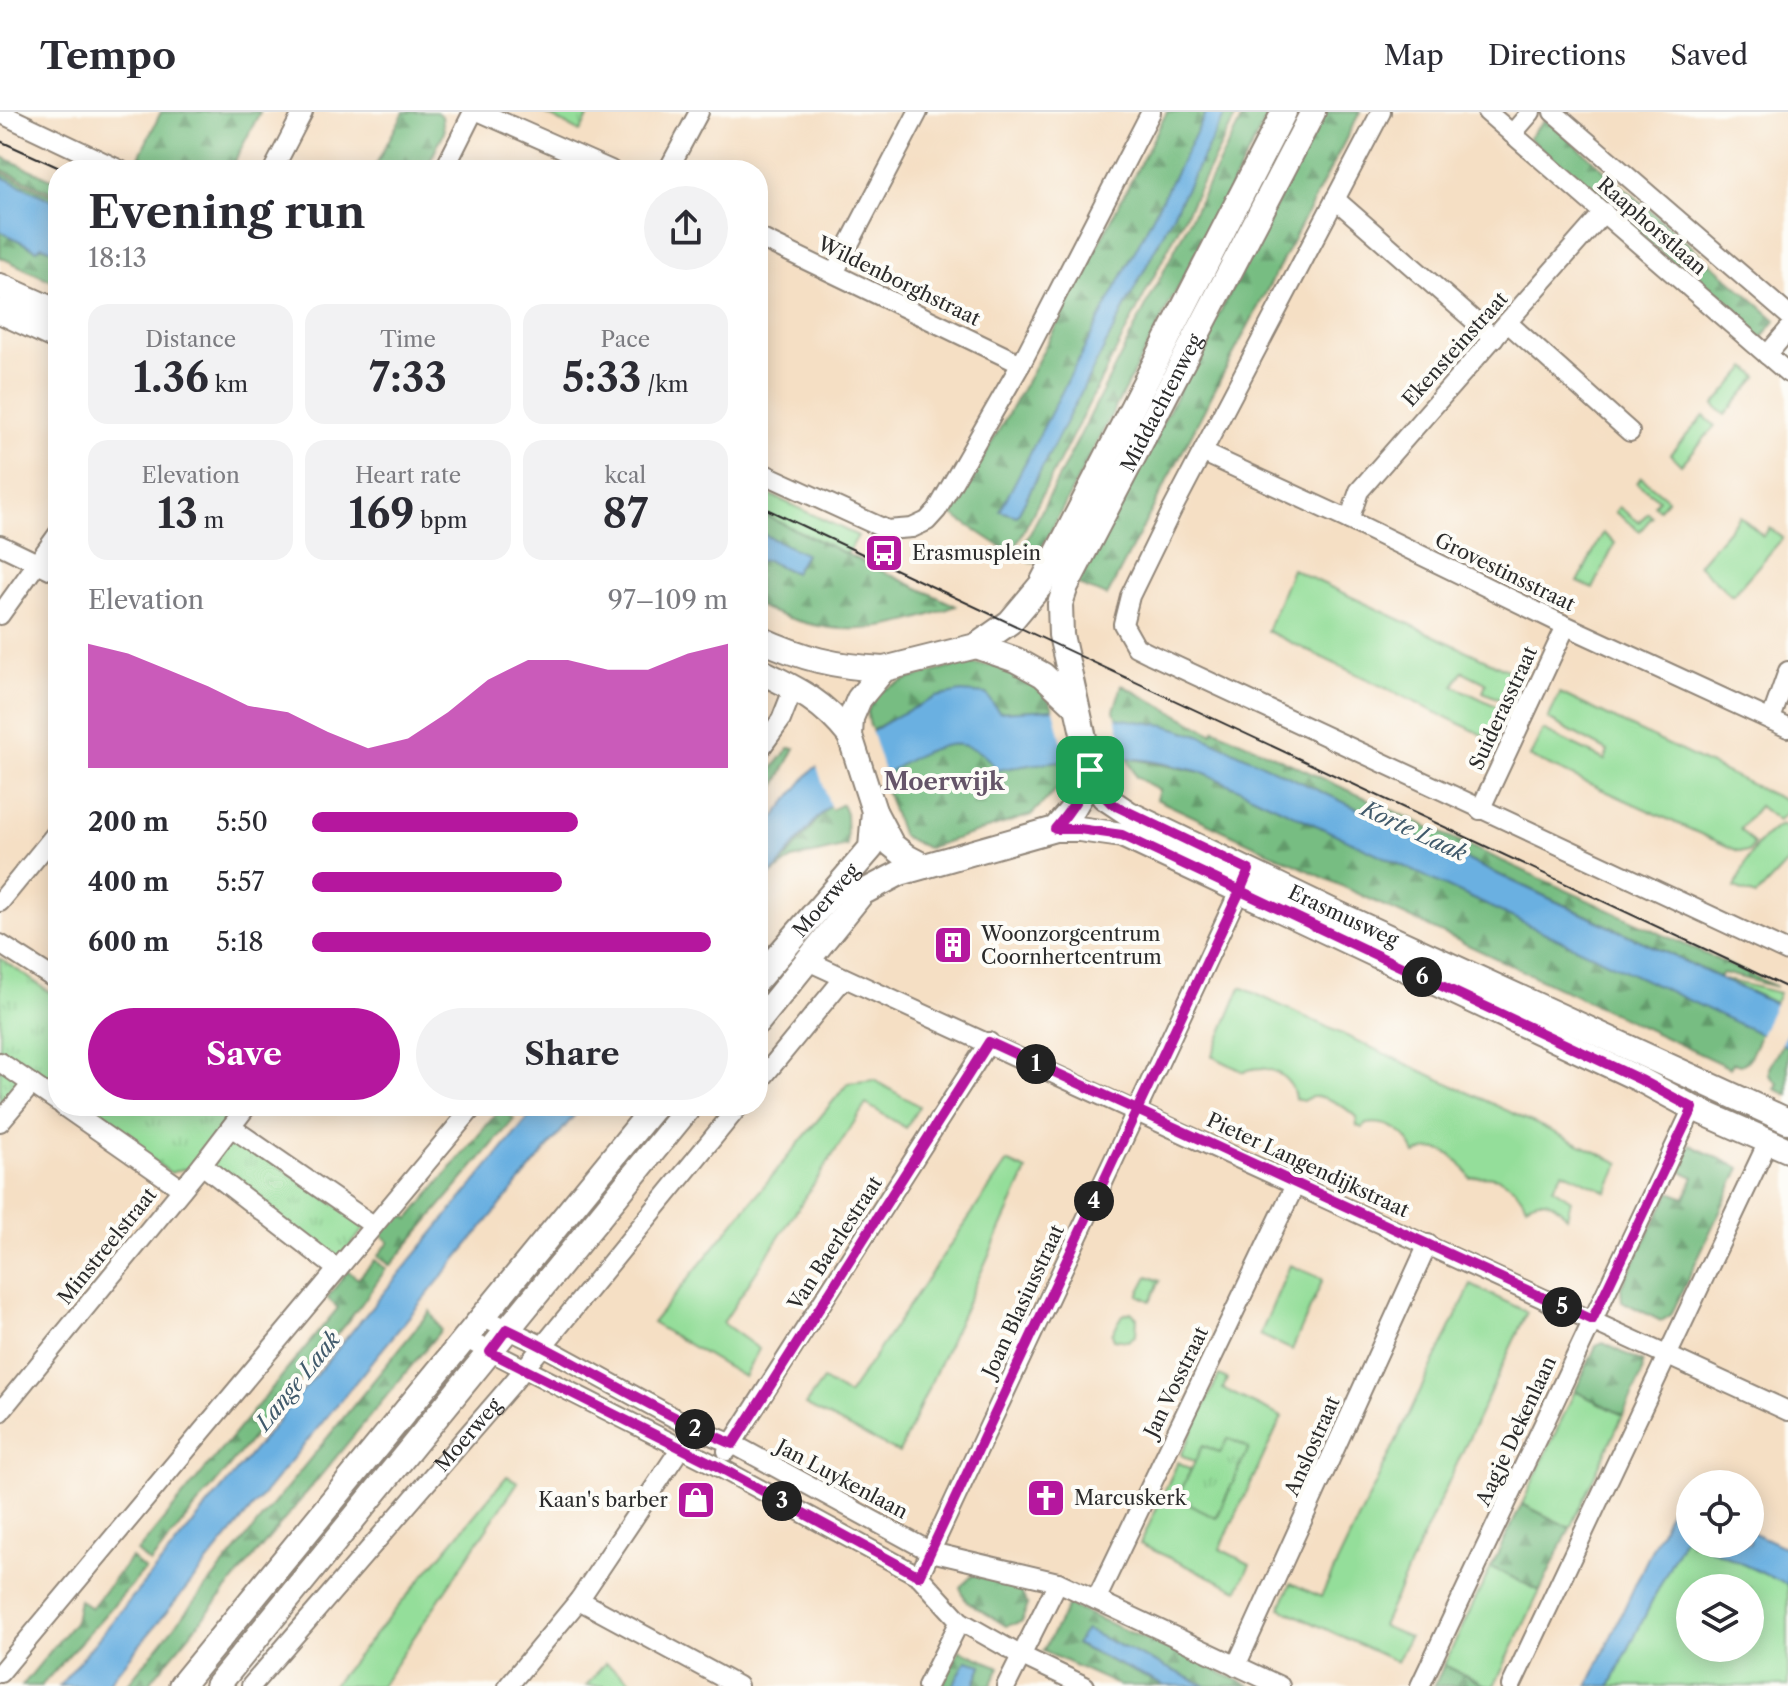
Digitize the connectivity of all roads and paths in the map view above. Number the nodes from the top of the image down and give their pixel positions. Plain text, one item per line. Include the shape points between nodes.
1 (303, 112) edge
2 (473, 112) edge
3 (480, 112) edge
4 (699, 112) edge
5 (918, 112) edge
6 (1151, 112) edge
7 (1284, 112) edge
8 (1313, 112) edge
9 (1381, 112) edge
10 (1487, 112) edge
11 (1531, 112) edge
12 (1553, 112) edge
13 (0, 113) edge
14 (1512, 134) junction
15 (99, 160) edge
16 (278, 160) edge
17 (449, 160) edge
18 (588, 160) edge
19 (673, 160) edge
20 (1335, 199) junction
21 (1604, 212) junction
22 (768, 242) edge
23 (834, 273) junction
24 (0, 286) edge
25 (48, 308) edge
26 (0, 311) edge
27 (1788, 315) edge
28 (1508, 323) junction
29 (1788, 330) edge
30 (48, 333) edge
31 (1494, 338) junction
32 (1767, 355) junction
33 (1021, 364) junction
34 (1788, 373) edge
35 (1630, 432) dead end
36 (1204, 453) junction
37 (768, 476) edge
38 (1349, 520) junction
39 (0, 545) edge
40 (48, 548) edge
41 (37, 563) junction
42 (48, 568) edge
43 (0, 615) edge
44 (1566, 626) junction
45 (768, 643) edge
46 (976, 646) junction
47 (884, 669) junction
48 (1788, 671) edge
49 (768, 675) edge
50 (794, 687) junction
51 (1075, 705) junction
52 (1780, 724) edge
53 (850, 736) junction
54 (768, 738) edge
55 (1090, 768) junction
56 (872, 800) junction
57 (1480, 810) junction
58 (1055, 829) junction
59 (48, 843) edge
60 (924, 866) junction
61 (1244, 880) junction
62 (0, 902) edge
63 (0, 944) edge
64 (1788, 952) edge
65 (808, 961) junction
66 (768, 967) edge
67 (48, 975) edge
68 (844, 978) junction
69 (768, 1010) edge
70 (989, 1042) junction
71 (0, 1062) edge
72 (768, 1071) edge
73 (32, 1084) junction
74 (48, 1095) edge
75 (1693, 1108) junction
76 (1137, 1110) junction
77 (77, 1116) edge
78 (237, 1116) edge
79 (466, 1116) edge
80 (647, 1116) edge
81 (682, 1116) edge
82 (731, 1116) edge
83 (1788, 1121) edge
84 (0, 1122) edge
85 (231, 1127) junction
86 (1778, 1146) edge
87 (202, 1165) junction
88 (1296, 1183) junction
89 (182, 1189) junction
90 (373, 1225) junction
91 (1428, 1244) junction
92 (337, 1269) junction
93 (484, 1318) junction
94 (1592, 1320) junction
95 (507, 1329) junction
96 (466, 1339) junction
97 (543, 1346) junction
98 (490, 1352) junction
99 (1668, 1355) junction
100 (524, 1370) junction
101 (1788, 1411) edge
102 (0, 1412) edge
103 (693, 1428) junction
104 (733, 1444) junction
105 (682, 1448) junction
106 (717, 1466) junction
107 (931, 1552) junction
108 (919, 1576) junction
109 (1058, 1582) junction
110 (579, 1600) junction
111 (1096, 1600) junction
112 (960, 1621) junction
113 (1020, 1655) junction
114 (1236, 1666) junction
115 (0, 1673) edge
116 (730, 1684) edge
117 (181, 1686) edge
118 (217, 1686) edge
119 (251, 1686) edge
120 (508, 1686) edge
121 (927, 1686) edge
122 (1006, 1686) edge
123 (1085, 1686) edge
124 (1280, 1686) edge
125 (1420, 1686) edge
126 (1511, 1686) edge

1 - 16 street
2 - 17 street
3 - 18 street
4 - 19 street
5 - 23 street
6 - 33 street
7 - 46 main road, Middachtenweg via 1041,585 1010,622
8 - 51 main road, Middachtenweg via 1066,586 1059,621
9 - 20 street
10 - 14 street, Raaphorstlaan
11 - 14 street
12 - 27 street, Raaphorstlaan
13 - 15 street
14 - 21 street, Raaphorstlaan
20 - 31 street
20 - 36 street
21 - 28 street, Ekensteinstraat
21 - 32 street, Raaphorstlaan
22 - 23 street, Wildenborghstraat
23 - 33 street, Wildenborghstraat
24 - 25 main road
26 - 30 main road
28 - 31 street, Ekensteinstraat
28 - 35 street
29 - 32 street
31 - 38 street, Ekensteinstraat via 1359,491
32 - 34 street, Raaphorstlaan
33 - 37 street via 937,510 912,528 887,530
36 - 38 street, Grovestinsstraat
36 - 57 street via 1130,596 1123,624 1136,647
38 - 44 street, Grovestinsstraat
39 - 41 street
40 - 41 street
41 - 42 street
41 - 43 street
44 - 52 street, Grovestinsstraat
44 - 57 street, Suiderasstraat
45 - 47 main road via 817,661
46 - 47 main road
46 - 51 main road via 1043,675
47 - 53 main road via 859,699
48 - 52 street
49 - 50 main road
50 - 53 main road via 825,707
50 - 54 street
51 - 55 main road
53 - 56 main road
55 - 58 main road via 1084,790
55 - 61 main road, Erasmusweg via 1099,791 1112,804
56 - 60 main road via 892,845
56 - 66 main road, Moerweg via 871,848
57 - 64 street
58 - 60 main road
58 - 61 main road, Erasmusweg via 1122,835
59 - 62 street
60 - 65 main road, Moerweg via 862,893
61 - 75 main road, Erasmusweg
61 - 76 street, Joan Blasiusstraat
61 - 83 main road, Erasmusweg
63 - 67 street
65 - 68 street, Pieter Langendijkstraat
65 - 69 main road, Moerweg
68 - 70 street, Pieter Langendijkstraat
68 - 72 street
70 - 76 street, Pieter Langendijkstraat
70 - 104 street, Van Baerlestraat
71 - 73 street
73 - 74 street
73 - 84 street
75 - 86 main road, Erasmusweg
75 - 94 street, Aagje Dekenlaan
76 - 88 street, Pieter Langendijkstraat
76 - 107 street, Joan Blasiusstraat
77 - 89 street
78 - 85 street, Minstreelstraat
79 - 90 street
80 - 93 main road
81 - 95 main road, Moerweg
82 - 97 street, Moerweg
85 - 87 street, Minstreelstraat
85 - 90 street
86 - 99 street
87 - 89 street, Minstreelstraat
87 - 92 street
88 - 91 street, Pieter Langendijkstraat
88 - 111 street, Jan Vosstraat
89 - 102 street, Minstreelstraat
90 - 92 street
91 - 94 street, Pieter Langendijkstraat
91 - 114 street, Anslostraat
92 - 115 street
93 - 95 street, Jan Luykenlaan
93 - 96 main road
94 - 99 street, Pieter Langendijkstraat
94 - 125 street, Aagje Dekenlaan
95 - 97 street, Jan Luykenlaan
95 - 98 main road, Moerweg
96 - 98 street
96 - 117 main road
97 - 100 street, Moerweg
97 - 103 street, Jan Luykenlaan
98 - 100 street
98 - 118 main road, Moerweg
99 - 101 street, Pieter Langendijkstraat
99 - 126 street
100 - 105 street
100 - 119 street, Moerweg
103 - 104 street, Jan Luykenlaan
103 - 105 street
104 - 106 street, Van Baerlestraat
104 - 107 street, Jan Luykenlaan
105 - 106 street
105 - 110 street
106 - 108 street
107 - 108 street, Joan Blasiusstraat
107 - 109 street, Jan Luykenlaan
108 - 112 street
109 - 111 street, Jan Luykenlaan
109 - 113 street
110 - 116 street
110 - 120 street
111 - 114 street, Jan Luykenlaan
112 - 113 street
112 - 121 street
113 - 122 street
113 - 123 street
114 - 124 street, Jan Luykenlaan

